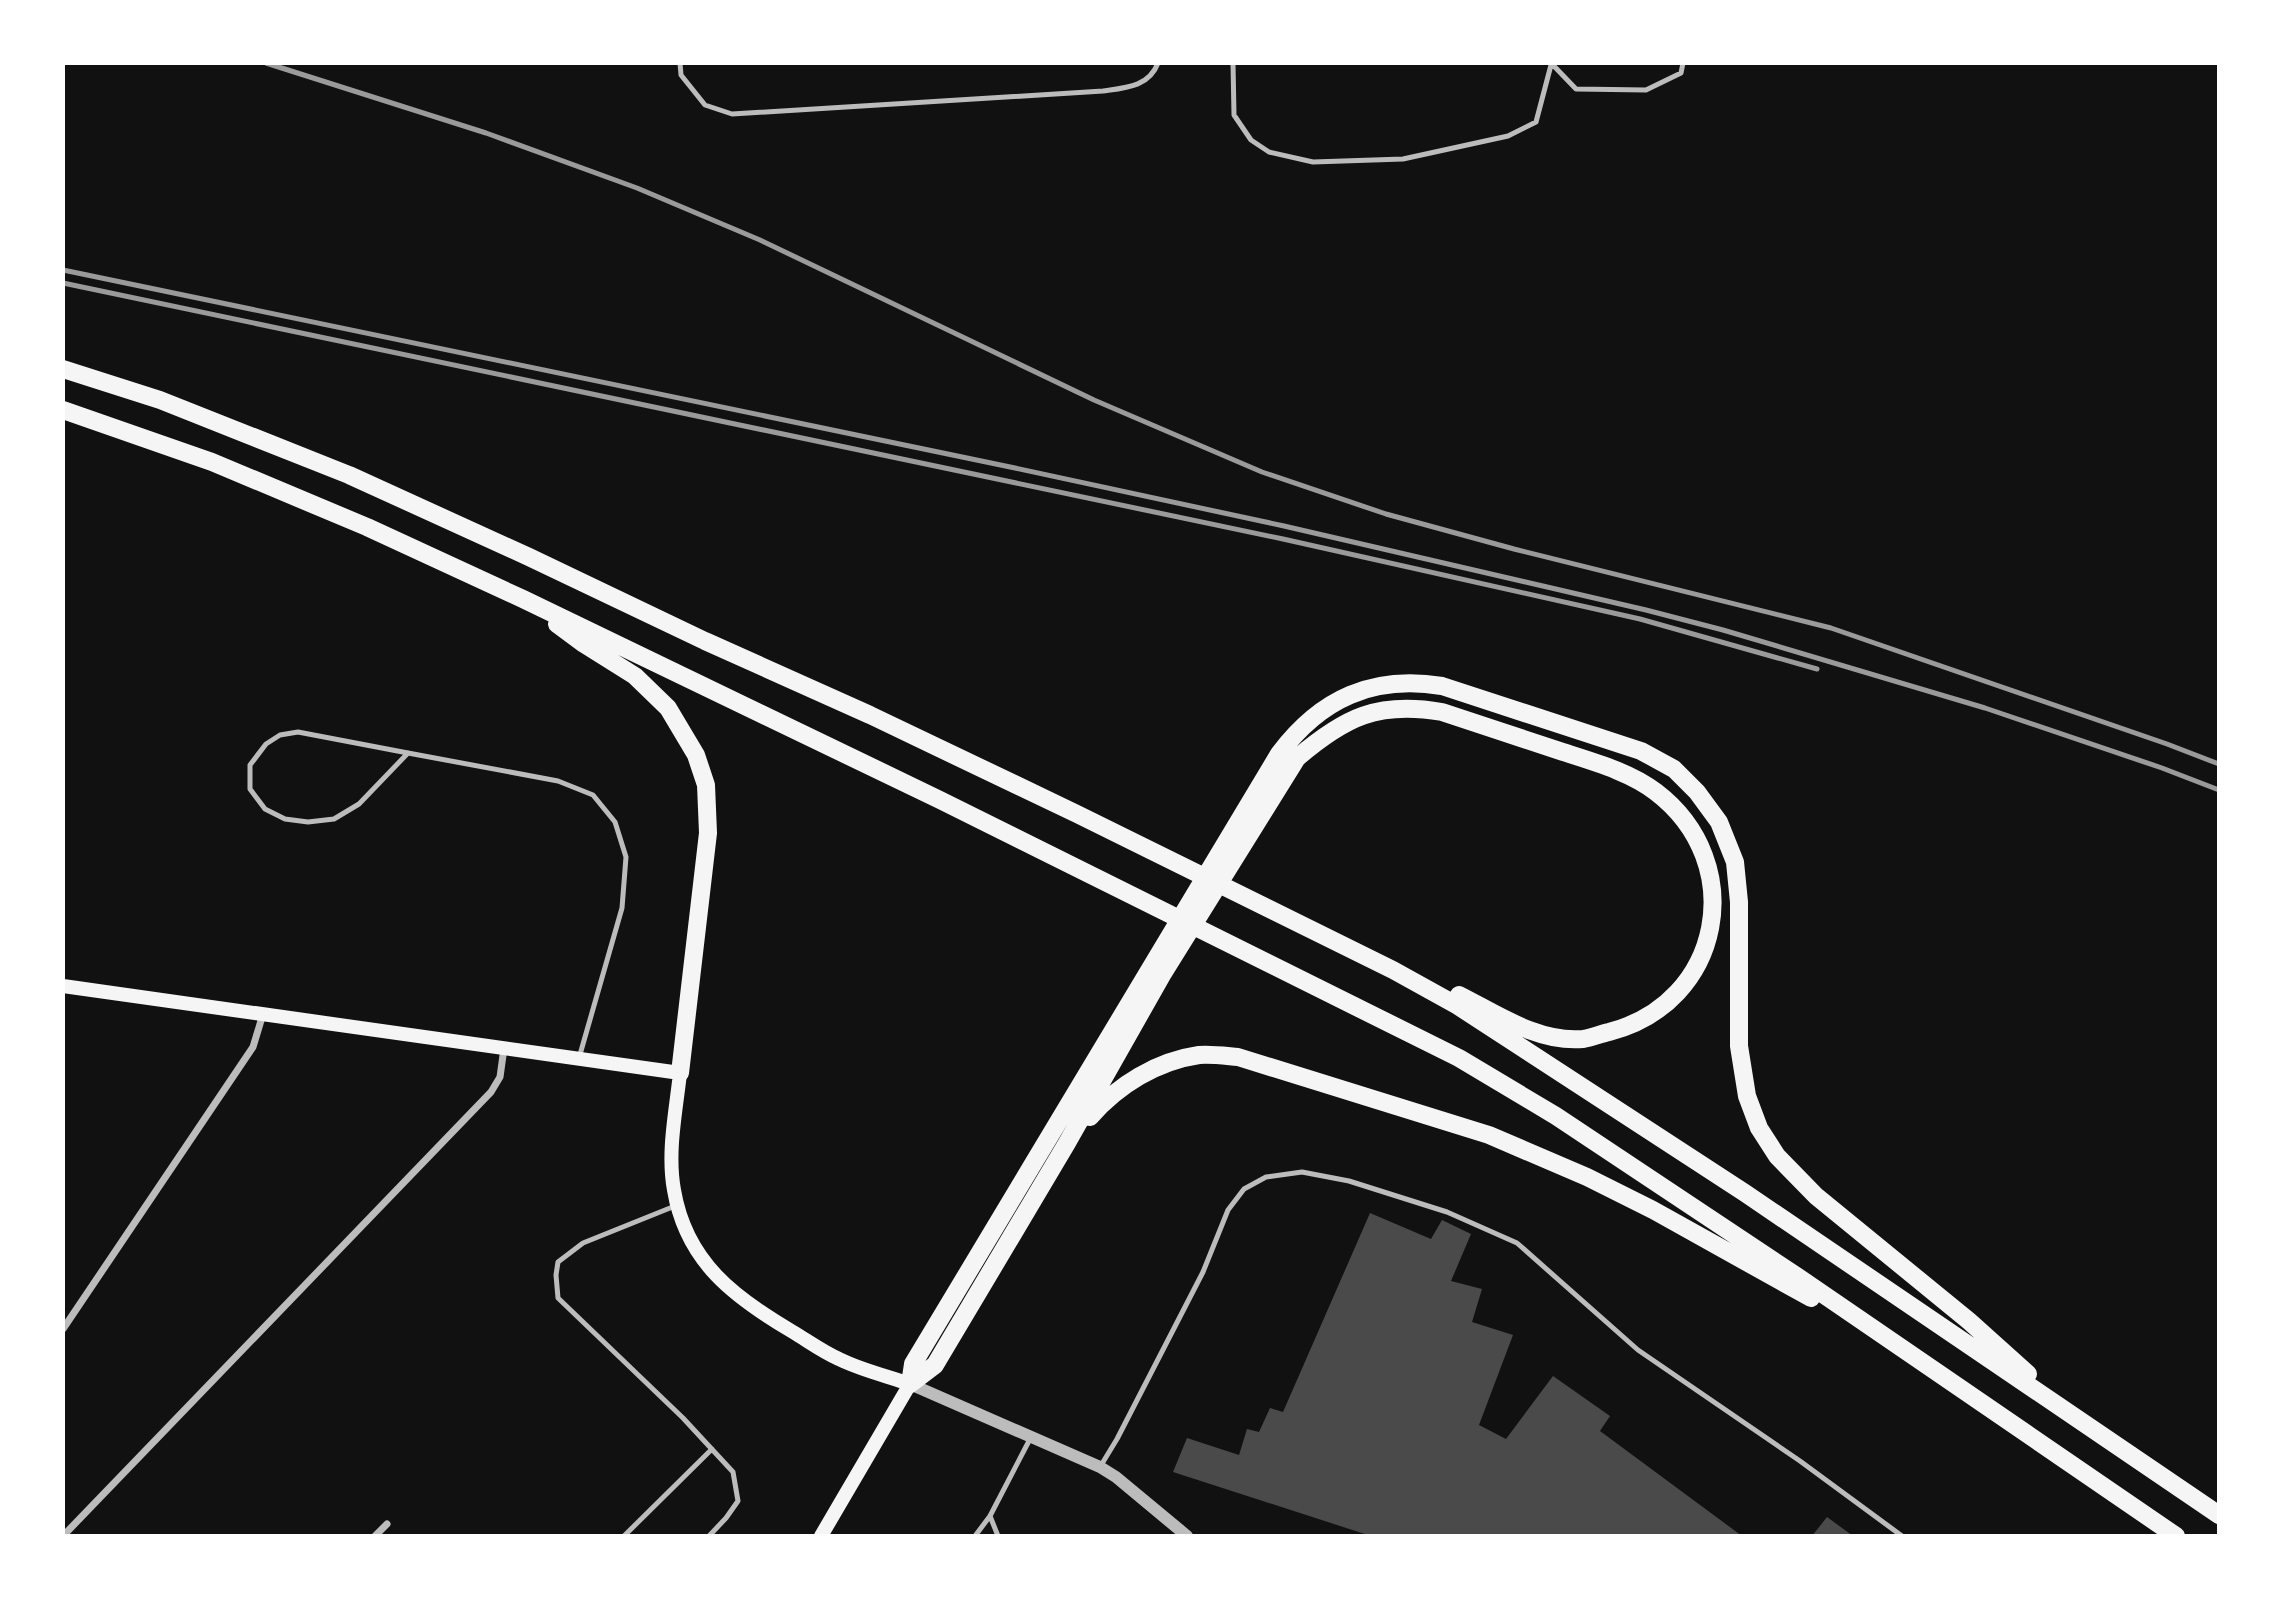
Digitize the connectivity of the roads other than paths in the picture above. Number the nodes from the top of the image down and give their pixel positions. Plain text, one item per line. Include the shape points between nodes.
1 (680, 63) edge
2 (1158, 63) edge
3 (1233, 63) edge
4 (1683, 63) edge
5 (1551, 64) edge
6 (63, 369) edge
7 (63, 410) edge
8 (523, 598) junction
9 (408, 753) junction
10 (1243, 830) junction
11 (1394, 970) junction
12 (1156, 971) junction
13 (63, 986) edge
14 (264, 1014) junction
15 (504, 1048) junction
16 (579, 1058) junction
17 (680, 1073) junction
18 (1067, 1143) junction
19 (678, 1205) junction
20 (63, 1329) edge
21 (1898, 1347) junction
22 (910, 1384) junction
23 (2077, 1418) junction
24 (1031, 1436) junction
25 (712, 1449) junction
26 (1100, 1467) junction
27 (2219, 1514) edge
28 (990, 1516) junction
29 (387, 1524) dead end
30 (63, 1536) edge
31 (375, 1536) edge
32 (624, 1536) edge
33 (709, 1536) edge
34 (821, 1536) edge
35 (975, 1536) edge
36 (998, 1536) edge
37 (1186, 1536) edge
38 (1902, 1536) edge
39 (2176, 1536) edge

1 - 2 lane via 681,75 705,105 732,114 1103,91 1136,87 1154,73
3 - 5 lane via 1234,115 1251,140 1269,152 1313,162 1403,159 1508,136 1536,122
4 - 5 lane via 1681,73 1646,90 1576,89
6 - 11 main road via 160,400 361,480 870,715
7 - 8 main road via 212,462
8 - 17 main road via 635,676 668,708 696,755 706,785 708,833
8 - 21 main road via 1459,1058 1556,1116
9 - 9 lane via 298,732 280,735 266,744 250,765 250,789 265,809 285,819 334,819 359,804
9 - 16 lane via 558,781 593,795 615,822 626,857 621,908
10 - 11 main road via 1297,758 1320,737 1349,720 1382,710 1421,709 1442,712 1636,779 1680,814 1709,867 1712,910 1708,941 1697,965 1678,993 1655,1013 1625,1028 1583,1039 1532,1032 1457,994
10 - 12 main road
10 - 23 main road via 1279,754 1296,732 1349,694 1382,685 1442,687 1641,751 1674,769 1719,822 1735,862 1739,1046 1747,1096 1759,1128 1777,1156 1816,1196 1969,1321
11 - 23 main road via 1458,1006 1745,1193
12 - 18 main road
12 - 22 main road via 913,1364
13 - 14 main road
14 - 15 main road
14 - 20 street via 253,1047
15 - 16 main road
15 - 30 street via 500,1077 491,1092
16 - 17 main road
17 - 19 main road via 672,1155
18 - 21 main road via 1125,1084 1161,1065 1200,1055 1238,1057 1489,1135 1587,1177
18 - 22 main road via 934,1365
19 - 22 main road via 696,1250 724,1286 839,1360
19 - 25 lane via 583,1243 558,1262 558,1297
21 - 39 main road
22 - 24 street
22 - 34 main road
23 - 27 main road
24 - 26 street
24 - 28 lane
25 - 32 lane
25 - 33 lane via 733,1472 738,1501
26 - 37 street
26 - 38 lane via 1203,1272 1228,1210 1244,1189 1266,1177 1302,1172 1349,1181 1447,1212 1517,1243 1638,1350
28 - 35 lane
28 - 36 lane
29 - 31 street

